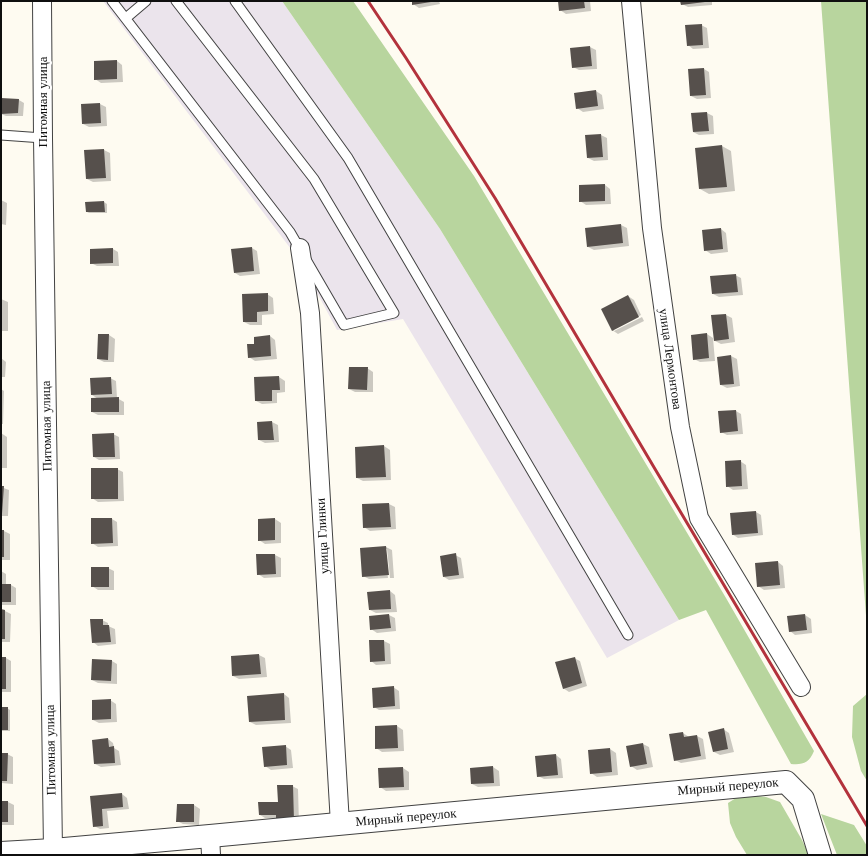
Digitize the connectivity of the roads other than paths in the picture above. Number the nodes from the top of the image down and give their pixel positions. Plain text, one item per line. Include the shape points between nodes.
1 (42, 1) edge
2 (112, 1) edge
3 (146, 1) edge
4 (176, 1) edge
5 (235, 1) edge
6 (631, 1) edge
7 (126, 18) junction
8 (1, 135) edge
9 (43, 138) junction
10 (300, 248) junction
11 (628, 635) dead end
12 (801, 687) dead end
13 (340, 824) junction
14 (210, 846) edge
15 (53, 850) junction
16 (1, 853) edge
17 (820, 855) edge

1 - 9 street, Питомная улица
2 - 7 lane
3 - 7 lane
4 - 10 lane via 314,179 394,313 344,324
5 - 11 lane via 348,158
6 - 12 street, улица Лермонтова via 652,228 680,427 699,518
7 - 10 lane
8 - 9 lane
9 - 15 street, Питомная улица
10 - 13 street, улица Глинки via 310,312
13 - 14 street, Мирный переулок
13 - 17 street, Мирный переулок via 786,782 803,799
14 - 15 street, Мирный переулок
15 - 16 street, Мирный переулок

